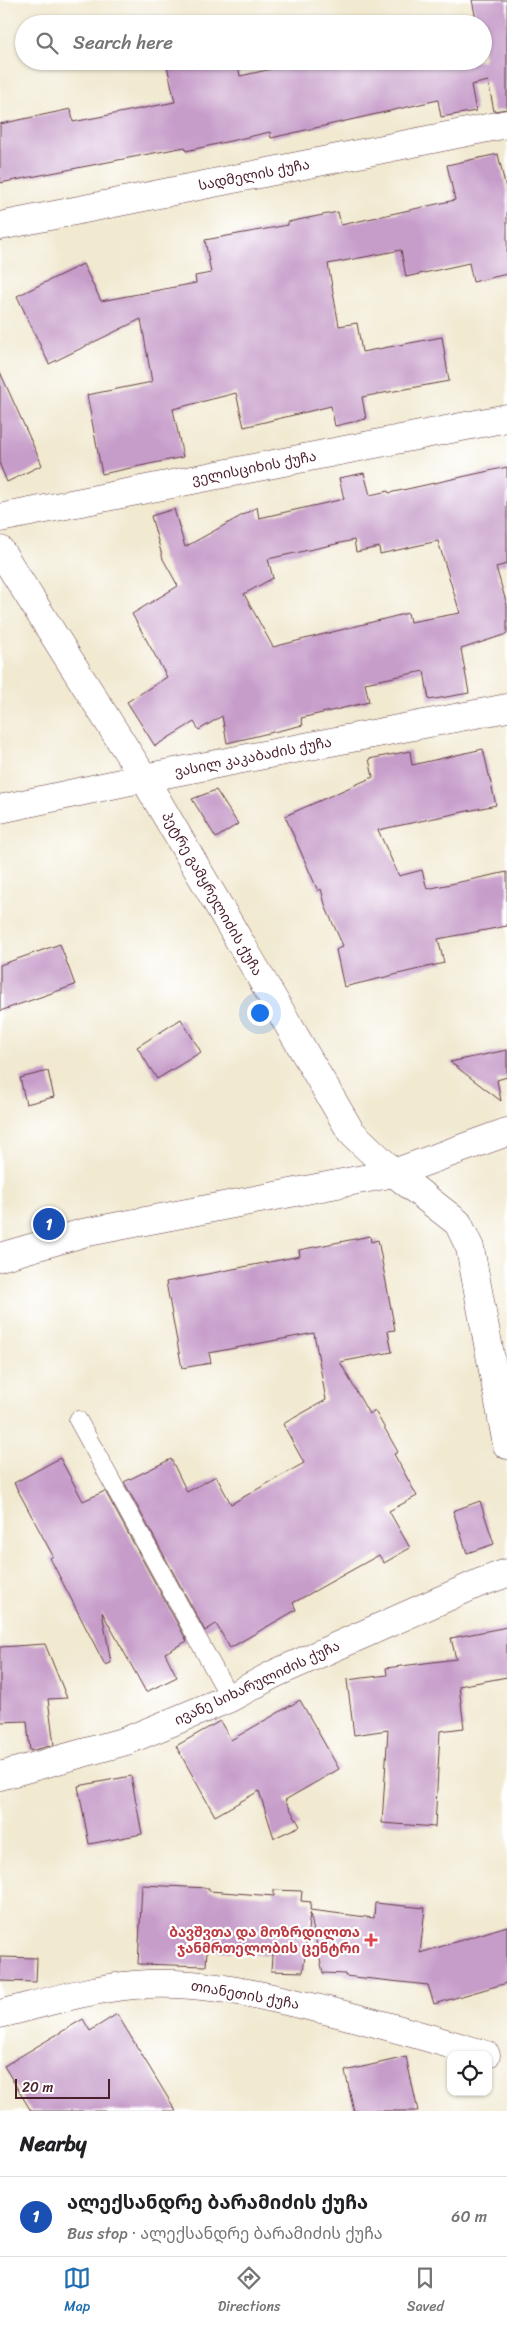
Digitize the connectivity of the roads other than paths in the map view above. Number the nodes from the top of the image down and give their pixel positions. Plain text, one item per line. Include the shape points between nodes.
1 (507, 124) edge
2 (0, 226) edge
3 (507, 418) edge
4 (0, 518) edge
5 (0, 550) edge
6 (507, 708) edge
7 (144, 778) junction
8 (0, 809) edge
9 (507, 1132) edge
10 (394, 1173) junction
11 (0, 1257) edge
12 (501, 1383) edge
13 (78, 1420) dead end
14 (507, 1445) edge
15 (507, 1573) edge
16 (230, 1698) junction
17 (0, 1776) edge
18 (0, 2014) edge
19 (474, 2051) edge
20 (492, 2056) edge
21 (507, 2061) edge

1 - 2 street, სადმელის ქუჩა
3 - 4 street, ველისციხის ქუჩა
5 - 7 street, პეტრე გამყრელიძის ქუჩა
6 - 7 street, ვასილ კაკაბაძის ქუჩა
7 - 8 street, ვასილ კაკაბაძის ქუჩა
7 - 10 street, პეტრე გამყრელიძის ქუჩა via 351,1132
9 - 10 street
10 - 11 street via 83,1233
10 - 12 street, პეტრე გამყრელიძის ქუჩა via 458,1223 470,1248
12 - 14 street, პეტრე გამყრელიძის ქუჩა
13 - 16 lane
15 - 16 street, ივანე სიხარულიძის ქუჩა via 283,1670
16 - 17 street, ივანე სიხარულიძის ქუჩა via 126,1742
18 - 19 street, თიანეთის ქუჩა via 134,1985 199,1985 369,2020
20 - 21 street, თიანეთის ქუჩა

